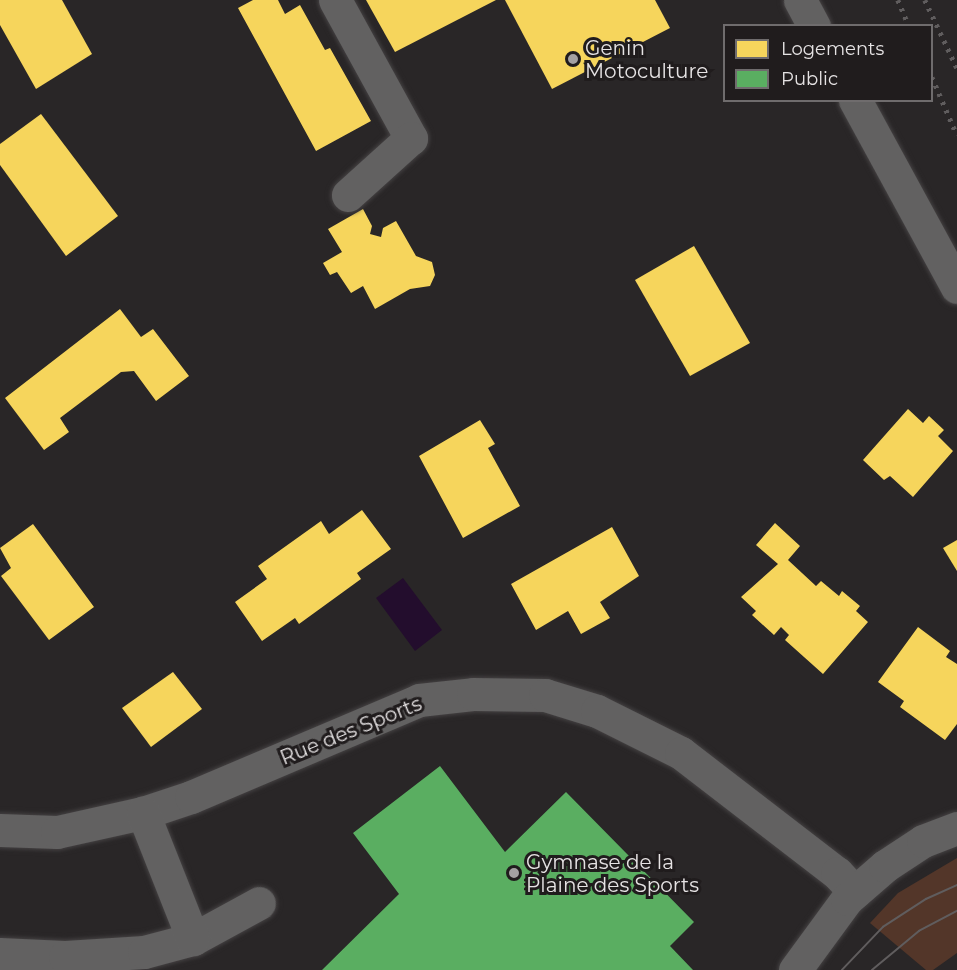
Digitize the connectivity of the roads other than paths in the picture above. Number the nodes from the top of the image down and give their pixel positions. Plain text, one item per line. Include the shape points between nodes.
1 (335, 0) edge
2 (800, 0) edge
3 (813, 24) edge
4 (856, 102) edge
5 (348, 195) dead end
6 (957, 287) edge
7 (142, 813) junction
8 (957, 828) edge
9 (0, 830) edge
10 (855, 892) junction
11 (259, 903) dead end
12 (193, 939) junction
13 (0, 954) edge
14 (795, 970) edge

1 - 5 street via 411,138
2 - 3 street
4 - 6 street
7 - 9 street, Rue des Sports via 57,832
7 - 10 street, Rue des Sports via 191,797 419,700 473,694 545,695 597,711 681,753 837,873
7 - 12 street
8 - 10 street via 923,841
10 - 14 street
11 - 12 street
12 - 13 street via 144,952 65,957

